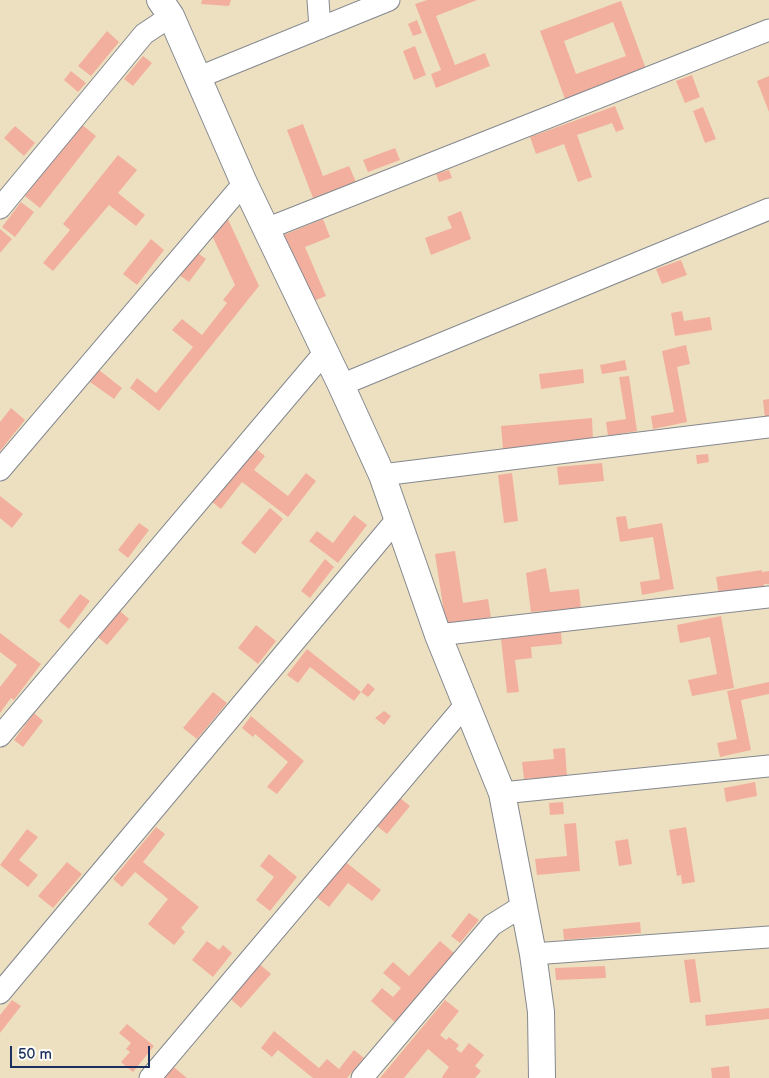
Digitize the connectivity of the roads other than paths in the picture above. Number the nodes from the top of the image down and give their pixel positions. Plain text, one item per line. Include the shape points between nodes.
1 (318, 0) edge
2 (389, 0) edge
3 (166, 8) edge
4 (320, 28) junction
5 (769, 30) edge
6 (197, 78) junction
7 (244, 183) junction
8 (0, 208) edge
9 (769, 209) edge
10 (266, 229) junction
11 (325, 352) junction
12 (341, 385) junction
13 (769, 427) edge
14 (0, 470) edge
15 (382, 474) junction
16 (398, 518) junction
17 (769, 597) edge
18 (438, 635) junction
19 (466, 704) junction
20 (0, 736) edge
21 (769, 766) edge
22 (502, 793) junction
23 (524, 905) junction
24 (769, 937) edge
25 (533, 954) junction
26 (0, 993) edge
27 (150, 1078) edge
28 (362, 1078) edge
29 (542, 1078) edge

1 - 4 street
2 - 4 street
3 - 6 street
3 - 8 street
4 - 6 street
5 - 10 street
6 - 7 street
7 - 10 street
7 - 14 street
9 - 12 street
10 - 11 street
11 - 12 street
11 - 20 street
12 - 15 street
13 - 15 street
15 - 16 street
16 - 18 street
16 - 26 street
17 - 18 street
18 - 19 street
19 - 22 street
19 - 27 street
21 - 22 street
22 - 23 street
23 - 25 street
23 - 28 street via 492,925
24 - 25 street
25 - 29 street via 541,1012

